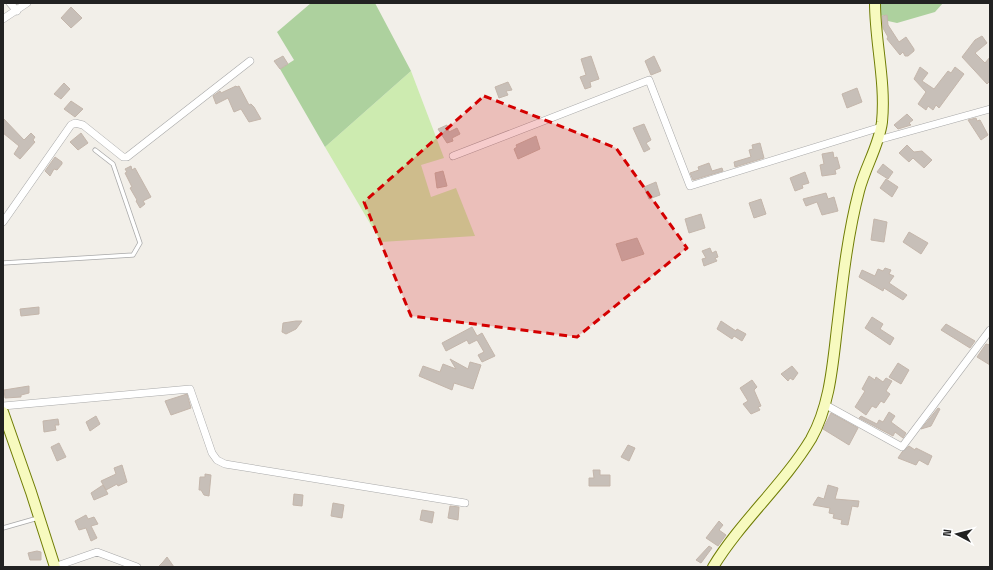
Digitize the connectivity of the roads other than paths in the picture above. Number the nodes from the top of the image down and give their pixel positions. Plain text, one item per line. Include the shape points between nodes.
1 (10, 3) edge
2 (27, 3) edge
3 (875, 3) edge
4 (17, 11) junction
5 (3, 19) edge
6 (250, 61) dead end
7 (990, 108) edge
8 (881, 127) junction
9 (878, 140) junction
10 (95, 150) dead end
11 (453, 156) dead end
12 (3, 222) edge
13 (3, 263) edge
14 (990, 330) edge
15 (824, 404) junction
16 (3, 406) edge
17 (3, 412) edge
18 (465, 504) dead end
19 (39, 518) junction
20 (3, 528) edge
21 (54, 567) edge
22 (136, 567) edge
23 (713, 567) edge

1 - 4 street
2 - 4 street
3 - 8 main road via 876,42 883,97
4 - 5 street
6 - 12 street via 127,157 83,125 75,123
7 - 9 street
8 - 9 main road
8 - 11 street via 690,186 649,80
9 - 15 main road via 859,191
10 - 13 lane via 113,164 140,243 133,255
14 - 15 street via 902,447
15 - 23 main road via 811,439 765,501 727,544
16 - 18 street via 190,388 212,453 225,464
17 - 19 main road
19 - 20 lane
19 - 21 main road
21 - 22 street via 97,552

